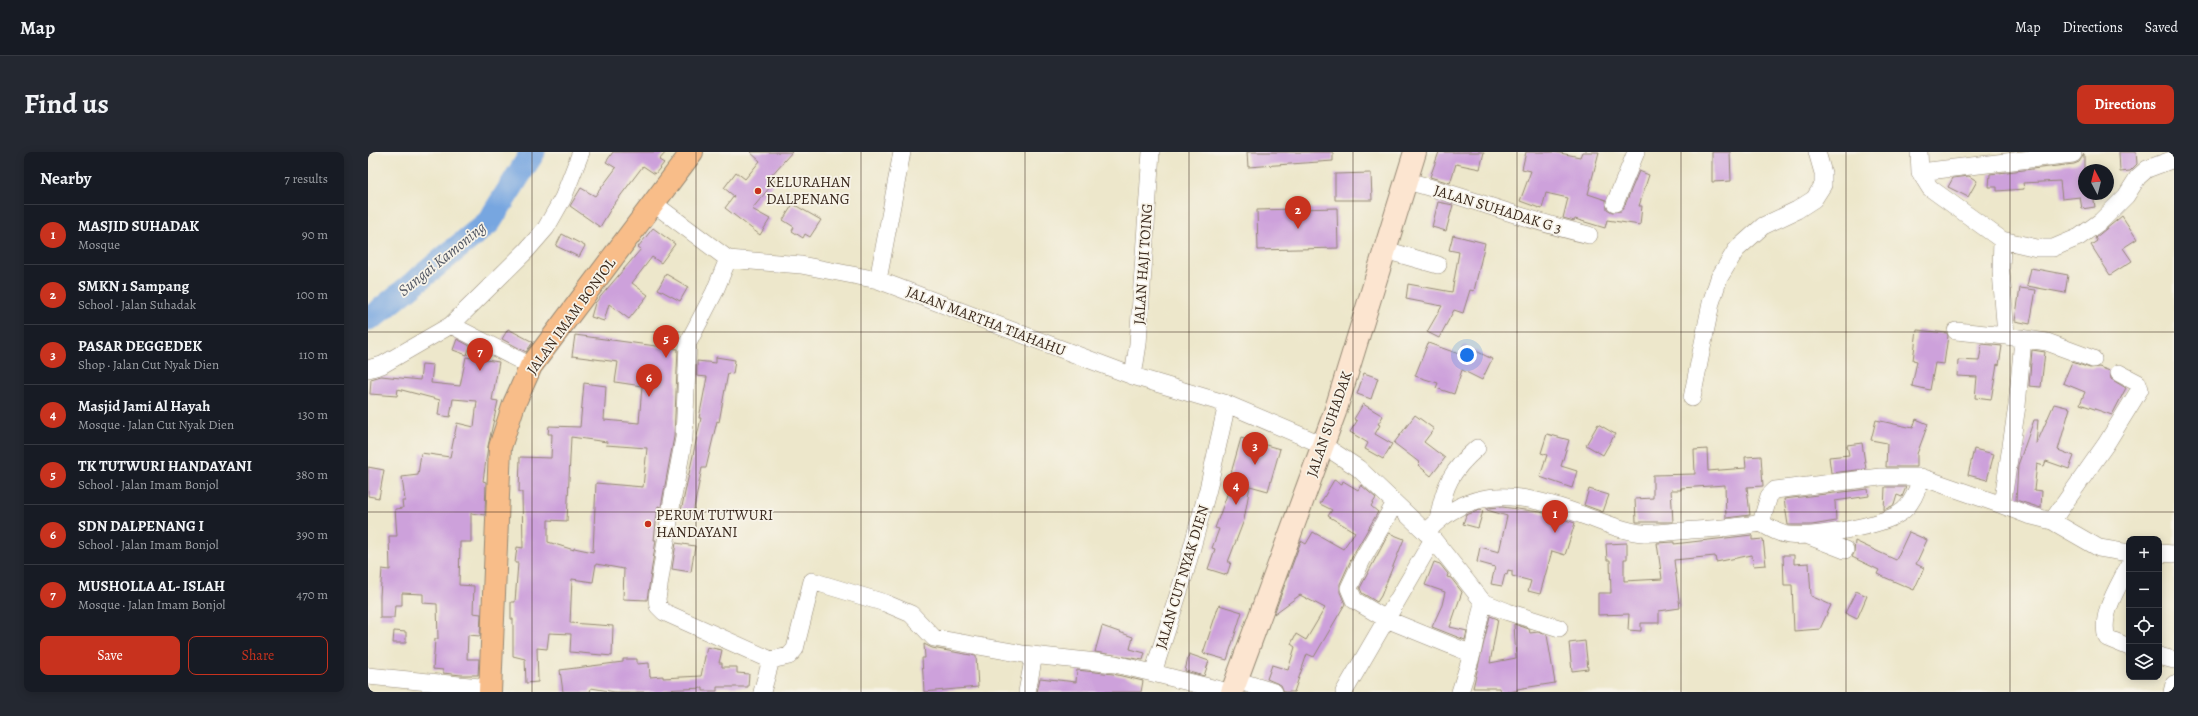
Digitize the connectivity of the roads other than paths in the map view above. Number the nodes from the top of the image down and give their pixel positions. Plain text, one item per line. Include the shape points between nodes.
1 (581, 152) edge
2 (692, 152) edge
3 (902, 152) edge
4 (1151, 152) edge
5 (1415, 152) edge
6 (1636, 152) edge
7 (1817, 152) edge
8 (1919, 152) edge
9 (2073, 154) dead end
10 (2174, 159) edge
11 (1920, 172) junction
12 (1408, 181) junction
13 (653, 203) junction
14 (1615, 203) dead end
15 (1589, 235) dead end
16 (2002, 240) junction
17 (1385, 250) junction
18 (728, 259) junction
19 (1438, 265) dead end
20 (878, 280) junction
21 (451, 325) junction
22 (1956, 331) dead end
23 (2006, 336) junction
24 (2023, 339) junction
25 (2093, 360) dead end
26 (531, 366) junction
27 (368, 369) edge
28 (2119, 372) dead end
29 (1134, 376) junction
30 (1692, 398) dead end
31 (1227, 404) junction
32 (1323, 445) junction
33 (1476, 448) dead end
34 (1921, 477) junction
35 (1395, 503) junction
36 (2002, 505) junction
37 (1438, 520) junction
38 (2052, 521) junction
39 (1761, 523) junction
40 (1807, 535) junction
41 (1430, 536) junction
42 (1845, 550) dead end
43 (2126, 553) edge
44 (2162, 553) edge
45 (2174, 554) edge
46 (2126, 572) edge
47 (1483, 602) junction
48 (1386, 619) junction
49 (1559, 628) dead end
50 (2126, 646) edge
51 (1472, 654) junction
52 (1034, 655) junction
53 (2162, 657) edge
54 (771, 660) junction
55 (2174, 660) edge
56 (1153, 673) junction
57 (368, 676) edge
58 (2174, 684) edge
59 (1232, 688) edge
60 (490, 690) edge
61 (762, 692) edge
62 (1027, 692) edge
63 (1274, 692) edge
64 (1344, 692) edge
65 (1460, 692) edge
66 (2172, 692) edge

1 - 21 street via 563,198 546,228
2 - 13 main road, JALAN IMAM BONJOL
3 - 20 street
4 - 29 street, JALAN HAJI TOING
5 - 12 street, JALAN SUHADAK
6 - 14 street
7 - 30 street via 1823,173 1823,185 1814,199 1763,226 1736,250 1719,278 1711,303
8 - 11 street
9 - 11 street
10 - 16 street via 2147,169 2101,222 2065,244 2053,248 2036,248
11 - 16 street via 1930,188
12 - 15 street, JALAN SUHADAK G 3 via 1564,230
12 - 17 street, JALAN SUHADAK
13 - 18 street
13 - 26 main road, JALAN IMAM BONJOL
16 - 23 street via 2001,271
17 - 19 street
17 - 32 street, JALAN SUHADAK
18 - 20 street, JALAN MARTHA TIAHAHU via 801,265
18 - 54 street via 688,343 684,438 657,599 658,606 664,612
20 - 29 street, JALAN MARTHA TIAHAHU
21 - 26 street
21 - 27 street via 382,365
22 - 23 street
23 - 24 street
24 - 25 street via 2047,342
24 - 36 street via 2017,406
26 - 60 main road, JALAN IMAM BONJOL via 514,404 500,447
28 - 38 street via 2138,383 2140,389 2106,444
29 - 31 street, JALAN MARTHA TIAHAHU
31 - 32 street, JALAN MARTHA TIAHAHU
31 - 56 street, JALAN CUT NYAK DIEN via 1208,489
32 - 35 street, JALAN MARTHA TIAHAHU via 1358,468
32 - 59 street, JALAN SUHADAK
33 - 37 street via 1458,465 1451,476 1441,502
34 - 36 street
34 - 39 street via 1880,477 1775,490 1768,496
34 - 40 street via 1918,489 1900,513 1846,531
35 - 41 street, JALAN MARTHA TIAHAHU
35 - 48 street via 1349,588 1354,600
36 - 38 street
37 - 39 street via 1467,504 1486,497 1504,495 1539,500 1643,534
37 - 41 street
38 - 43 street via 2098,548
39 - 40 street via 1788,535
40 - 42 street
41 - 47 street, JALAN MARTHA TIAHAHU
41 - 48 street
44 - 45 street
46 - 50 street via 2105,618 2104,629 2106,638
47 - 49 street
47 - 51 street
48 - 51 street
48 - 64 street
51 - 65 street
52 - 54 street via 934,638 911,614 885,603 812,581 795,649 789,656
52 - 56 street via 1115,664
52 - 62 street
53 - 55 street
54 - 61 street
56 - 59 street
57 - 60 street
58 - 66 street
59 - 63 street

